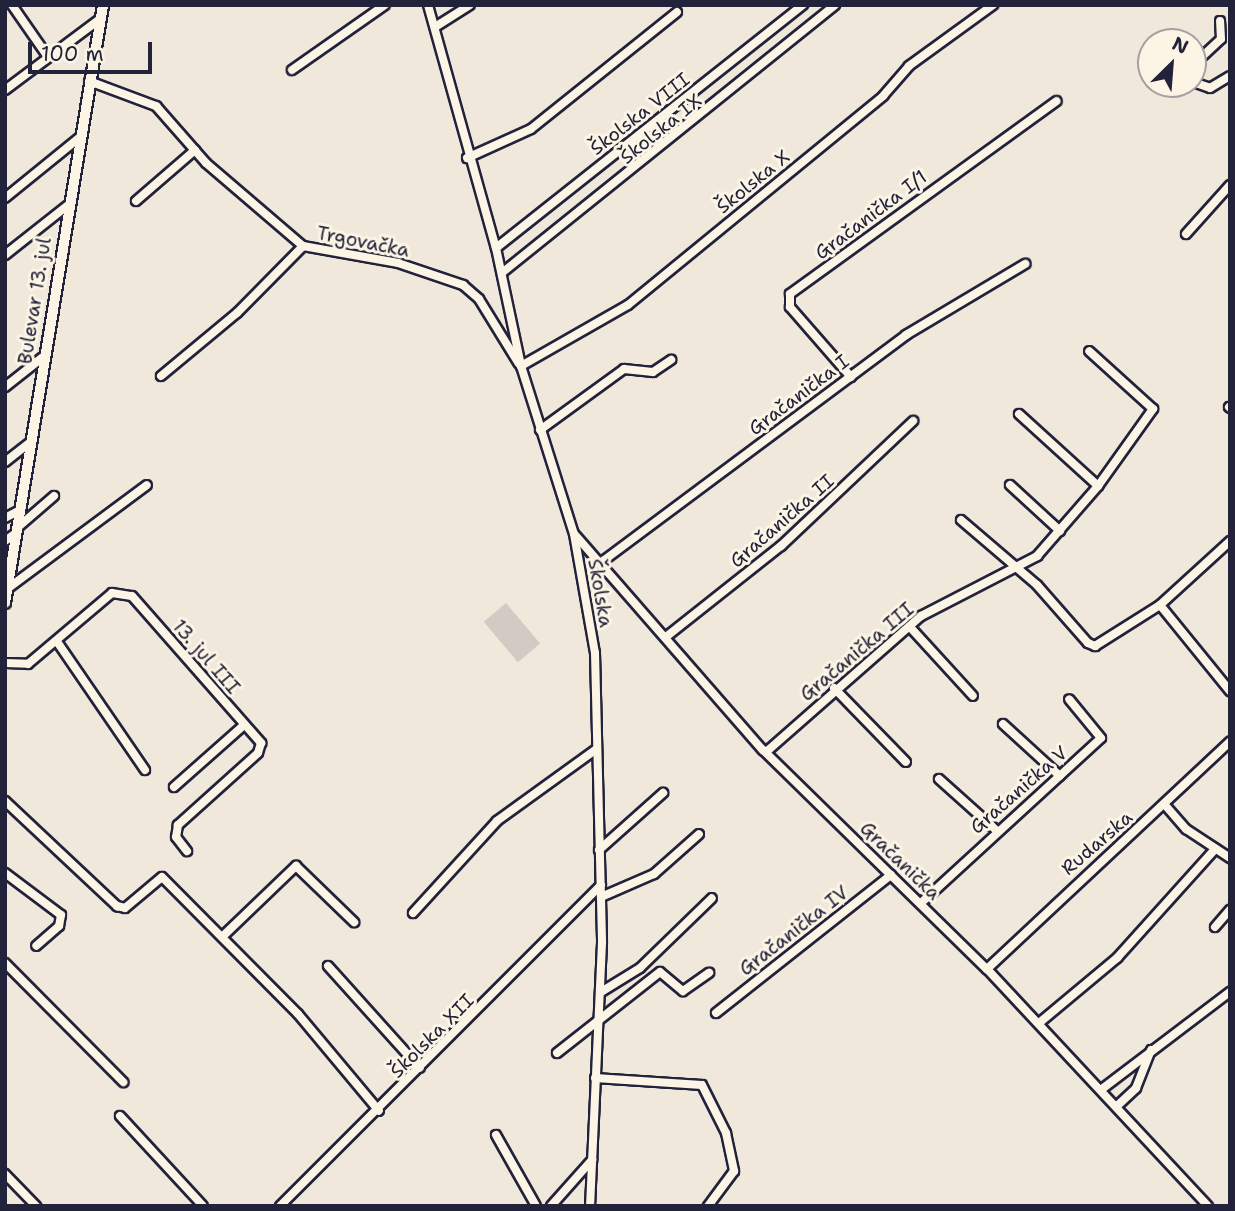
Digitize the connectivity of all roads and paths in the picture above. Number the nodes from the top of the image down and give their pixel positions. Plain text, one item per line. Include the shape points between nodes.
1 (12, 5) edge
2 (103, 5) edge
3 (385, 5) edge
4 (428, 5) edge
5 (470, 5) edge
6 (803, 5) edge
7 (835, 5) edge
8 (993, 5) edge
9 (677, 12) dead end
10 (100, 19) junction
11 (1220, 21) dead end
12 (435, 27) junction
13 (1207, 52) edge
14 (48, 57) junction
15 (292, 70) dead end
16 (1230, 76) edge
17 (89, 81) junction
18 (1207, 87) edge
19 (5, 90) edge
20 (1057, 101) dead end
21 (80, 137) junction
22 (195, 150) junction
23 (467, 158) junction
24 (1230, 186) edge
25 (5, 198) edge
26 (136, 201) dead end
27 (68, 205) junction
28 (1186, 234) dead end
29 (303, 246) junction
30 (496, 248) junction
31 (5, 255) edge
32 (1025, 264) dead end
33 (503, 272) junction
34 (1090, 351) dead end
35 (43, 357) junction
36 (670, 360) dead end
37 (521, 366) junction
38 (161, 376) dead end
39 (850, 377) junction
40 (5, 387) edge
41 (1019, 414) dead end
42 (913, 421) dead end
43 (540, 430) junction
44 (31, 442) junction
45 (5, 462) edge
46 (147, 485) dead end
47 (1010, 485) dead end
48 (1098, 486) junction
49 (54, 496) dead end
50 (20, 510) junction
51 (5, 517) edge
52 (961, 520) dead end
53 (17, 530) junction
54 (1059, 531) junction
55 (574, 534) junction
56 (5, 541) edge
57 (1230, 541) edge
58 (599, 564) junction
59 (1016, 569) junction
60 (8, 585) edge
61 (5, 603) edge
62 (1160, 605) junction
63 (911, 627) junction
64 (666, 638) junction
65 (58, 643) junction
66 (5, 663) edge
67 (834, 688) junction
68 (1230, 691) edge
69 (973, 696) dead end
70 (1069, 699) dead end
71 (1003, 724) dead end
72 (243, 726) junction
73 (1230, 742) edge
74 (595, 750) junction
75 (766, 752) junction
76 (906, 762) dead end
77 (145, 770) dead end
78 (1060, 776) junction
79 (939, 779) dead end
80 (174, 787) dead end
81 (663, 793) dead end
82 (5, 801) edge
83 (1165, 805) junction
84 (996, 830) junction
85 (698, 834) dead end
86 (1215, 849) junction
87 (187, 850) dead end
88 (599, 850) junction
89 (1230, 858) edge
90 (5, 873) edge
91 (891, 875) junction
92 (601, 885) junction
93 (601, 897) junction
94 (712, 898) dead end
95 (921, 903) junction
96 (1230, 910) edge
97 (413, 913) dead end
98 (354, 922) dead end
99 (1215, 927) dead end
100 (222, 937) junction
101 (36, 946) dead end
102 (5, 963) edge
103 (328, 966) dead end
104 (987, 969) junction
105 (709, 973) dead end
106 (601, 992) junction
107 (1230, 992) edge
108 (716, 1013) dead end
109 (598, 1017) junction
110 (1039, 1023) junction
111 (1151, 1050) junction
112 (557, 1052) dead end
113 (420, 1068) junction
114 (596, 1078) junction
115 (123, 1082) dead end
116 (1102, 1089) junction
117 (1117, 1106) junction
118 (379, 1111) junction
119 (120, 1116) dead end
120 (496, 1135) dead end
121 (592, 1160) junction
122 (5, 1174) edge
123 (36, 1206) edge
124 (203, 1206) edge
125 (280, 1206) edge
126 (536, 1206) edge
127 (551, 1206) edge
128 (590, 1206) edge
129 (708, 1206) edge
130 (1208, 1206) edge

1 - 14 street
2 - 10 street, Bulevar 13. jul
3 - 15 street
4 - 12 street, Školska
5 - 12 street
6 - 30 street, Školska VIII
7 - 33 street, Školska IX
8 - 37 street, Školska X via 909,66 883,96 628,305
9 - 23 street via 531,129
10 - 14 street
10 - 17 street, Bulevar 13. jul
11 - 13 street via 1221,39
12 - 23 street, Školska
14 - 19 street
16 - 18 street
17 - 21 street, Bulevar 13. jul
17 - 22 street, Trgovačka via 156,106
20 - 39 street, Gračanička I/1 via 790,294 790,307
21 - 25 street
21 - 27 street, Bulevar 13. jul
22 - 26 street
22 - 29 street, Trgovačka
23 - 30 street, Školska
24 - 28 street
27 - 31 street
27 - 35 street, Bulevar 13. jul
29 - 37 street, Trgovačka via 398,263 463,285 479,299
29 - 38 street via 237,313
30 - 33 street, Školska
32 - 39 street, Gračanička I via 906,335
33 - 37 street, Školska
34 - 48 street, Gračanička III via 1153,414
35 - 40 street
35 - 44 street, Bulevar 13. jul
36 - 43 street via 653,372 625,369
37 - 43 street, Školska
39 - 58 street, Gračanička I
41 - 48 street
42 - 64 street, Gračanička II via 781,546
43 - 55 street, Školska
44 - 45 street
44 - 50 street, Bulevar 13. jul
46 - 60 street
47 - 54 street
48 - 54 street, Gračanička III
49 - 53 street
50 - 51 street
50 - 53 street, Bulevar 13. jul
52 - 59 street
53 - 56 street
53 - 60 street, Bulevar 13. jul
54 - 59 street, Gračanička III
55 - 58 street, Gračanička
55 - 74 street, Školska via 595,653
57 - 62 street
58 - 64 street, Gračanička
59 - 62 street via 1095,646
59 - 63 street, Gračanička III
60 - 61 street, Bulevar 13. jul
62 - 68 street
63 - 67 street, Gračanička III
63 - 69 street
64 - 75 street, Gračanička
65 - 66 street, 13. jul III via 24,667
65 - 72 street, 13. jul III via 112,593 132,596
65 - 77 street
67 - 75 street, Gračanička III
67 - 76 street
70 - 78 street, Gračanička V via 1101,735
71 - 78 street
72 - 80 street
72 - 87 street, 13. jul III via 261,750 178,825 176,837
73 - 83 street, Rudarska
74 - 88 street, Školska
74 - 97 street via 497,821
75 - 91 street, Gračanička
78 - 84 street, Gračanička V
79 - 84 street
81 - 88 street
82 - 100 street via 117,906 125,908 162,877
83 - 86 street
83 - 104 street, Rudarska
84 - 95 street, Gračanička V
85 - 93 street via 654,874
86 - 89 street
86 - 110 street via 1117,958
88 - 92 street, Školska
90 - 101 street via 61,915 59,926
91 - 95 street, Gračanička
91 - 108 street, Gračanička IV
92 - 93 street, Školska
92 - 113 street, Školska XII
93 - 106 street, Školska
94 - 106 street via 632,974
95 - 104 street, Gračanička
96 - 99 street
98 - 100 street via 296,866
100 - 118 street via 298,1014
102 - 115 street
103 - 113 street
104 - 110 street, Gračanička
105 - 109 street via 682,991 663,971
106 - 109 street, Školska
107 - 111 street
109 - 112 street
109 - 114 street, Školska
110 - 116 street, Gračanička
111 - 116 street
111 - 117 street via 1136,1087
113 - 118 street, Školska XII
114 - 121 street, Školska
114 - 129 street via 662,1079 707,1091 734,1171
116 - 117 street, Gračanička
117 - 130 street, Gračanička
118 - 125 street, Školska XII
119 - 124 street
120 - 126 street
121 - 127 street
121 - 128 street, Školska
122 - 123 street

